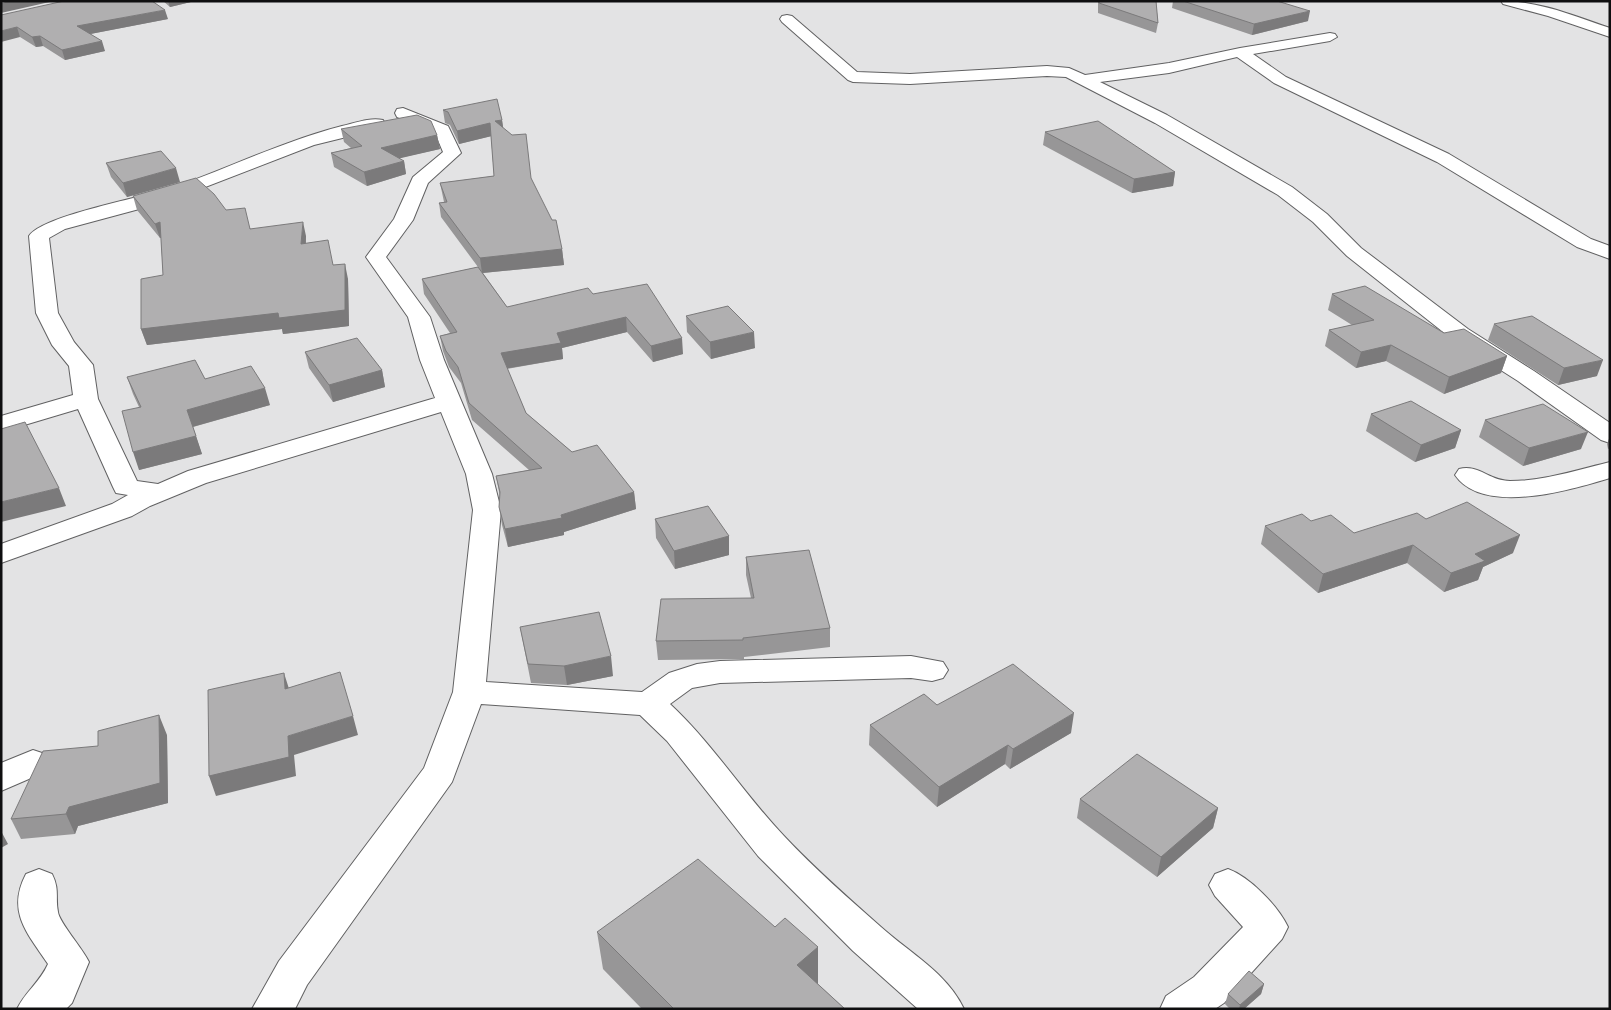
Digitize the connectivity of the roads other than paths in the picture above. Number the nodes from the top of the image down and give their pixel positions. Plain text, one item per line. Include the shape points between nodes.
1 (1508, 1) edge
2 (787, 19) dead end
3 (1610, 33) edge
4 (1330, 37) dead end
5 (1240, 52) junction
6 (1082, 80) junction
7 (1610, 253) edge
8 (86, 399) junction
9 (449, 402) junction
10 (1, 424) edge
11 (1610, 435) edge
12 (1610, 470) edge
13 (1468, 475) dead end
14 (161, 493) junction
15 (1, 554) edge
16 (932, 670) dead end
17 (469, 692) junction
18 (649, 704) junction
19 (33, 763) dead end
20 (1, 778) edge
21 (39, 885) dead end
22 (1228, 885) dead end
23 (38, 1009) edge
24 (273, 1009) edge
25 (943, 1009) edge
26 (1181, 1009) edge

1 - 3 street
2 - 6 street via 853,77 910,79 1046,71 1069,74
4 - 5 street
5 - 6 street via 1169,68
5 - 7 street via 1280,80 1443,158 1584,243
6 - 11 street via 1161,119 1285,190 1320,218 1354,252 1460,334
8 - 9 street via 81,365 64,345 47,313 39,236 58,225 197,185 296,146 410,116 442,130 452,153 420,181 403,220 376,257 419,317
8 - 10 street
8 - 14 street via 126,487
9 - 14 street via 197,477
9 - 17 street via 480,474 488,510
12 - 13 street via 1565,482 1516,488 1480,484
14 - 15 street
16 - 18 street via 911,667 691,675 674,683
17 - 18 street
17 - 24 street via 440,772 293,973
18 - 25 street via 679,732 770,846 867,939 930,992
19 - 20 street
21 - 23 street via 38,917 70,962 57,990
22 - 26 street via 1268,927 1209,990

